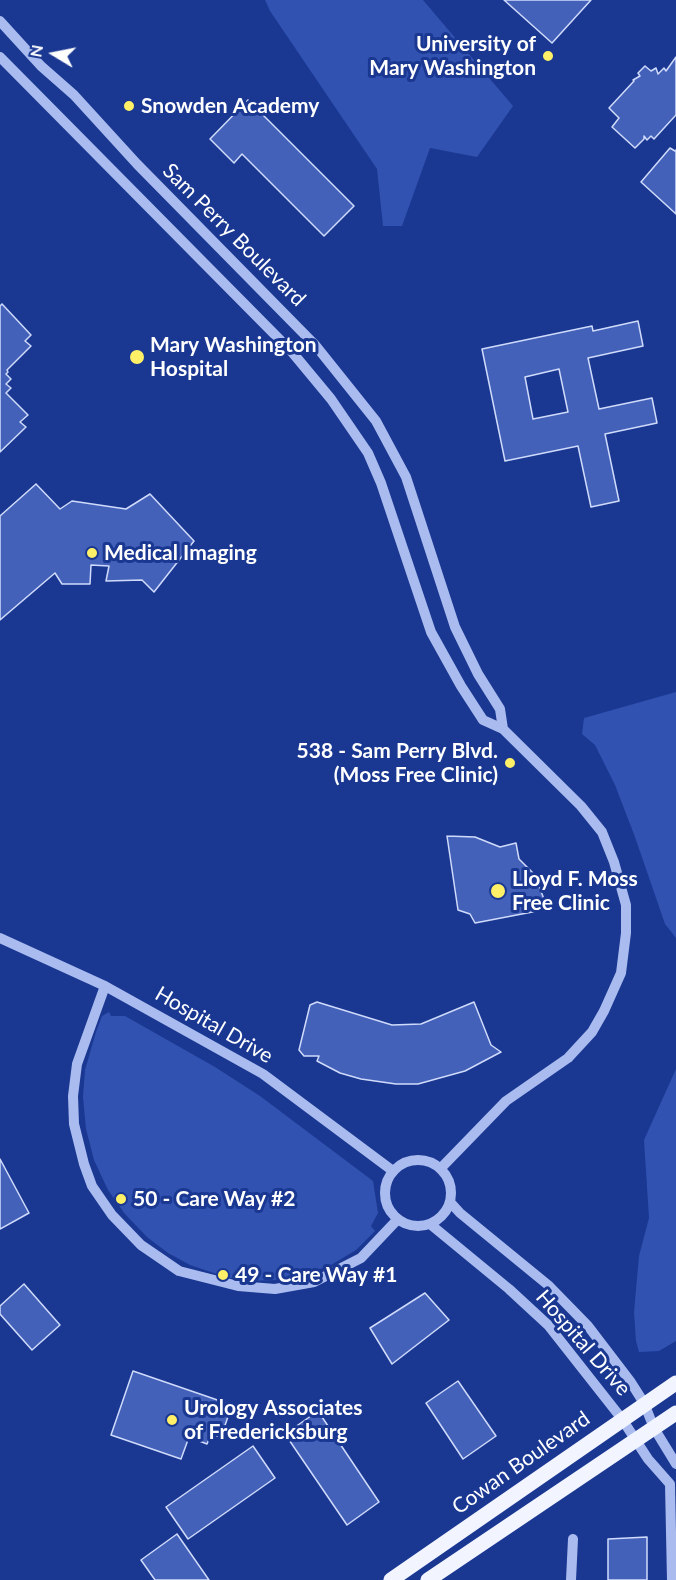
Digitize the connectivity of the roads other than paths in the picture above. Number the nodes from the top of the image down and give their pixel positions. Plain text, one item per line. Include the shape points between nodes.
1 (0, 21) edge
2 (0, 57) edge
3 (503, 729) junction
4 (0, 938) edge
5 (105, 986) junction
6 (441, 1168) junction
7 (393, 1171) junction
8 (450, 1202) junction
9 (398, 1219) junction
10 (430, 1224) junction
11 (676, 1383) edge
12 (644, 1404) junction
13 (676, 1413) edge
14 (622, 1419) junction
15 (654, 1428) junction
16 (635, 1440) junction
17 (676, 1464) edge
18 (673, 1483) edge
19 (573, 1539) dead end
20 (392, 1580) edge
21 (428, 1580) edge
22 (571, 1580) edge
23 (672, 1580) edge

1 - 3 street, Sam Perry Boulevard via 316,346 376,421 406,477 455,627 500,709
2 - 3 street, Sam Perry Boulevard via 292,352 331,399 368,453 381,483 431,633 483,720
3 - 6 street, Sam Perry Boulevard via 602,832 624,894 625,951 618,981 592,1032 562,1063 506,1101
4 - 5 street, Hospital Drive
5 - 7 street, Hospital Drive via 263,1074
5 - 9 street via 76,1064 74,1124 84,1164 98,1195 141,1245 179,1270 238,1286 275,1289 314,1282 361,1258
6 - 7 street via 432,1162 411,1160
6 - 8 street via 451,1186
7 - 9 street via 385,1191 386,1202
8 - 10 street via 443,1216
8 - 12 street, Hospital Drive via 566,1302 630,1380
9 - 10 street via 416,1227
10 - 14 street, Hospital Drive via 548,1325
11 - 12 main road, Cowan Boulevard
12 - 14 main road, Cowan Boulevard
12 - 15 street, Hospital Drive
13 - 15 main road, Cowan Boulevard
14 - 16 street, Hospital Drive
14 - 20 main road, Cowan Boulevard
15 - 16 main road, Cowan Boulevard
15 - 17 street, Hospital Drive
16 - 18 street, Hospital Drive
16 - 21 main road, Cowan Boulevard
18 - 23 street
19 - 22 street

